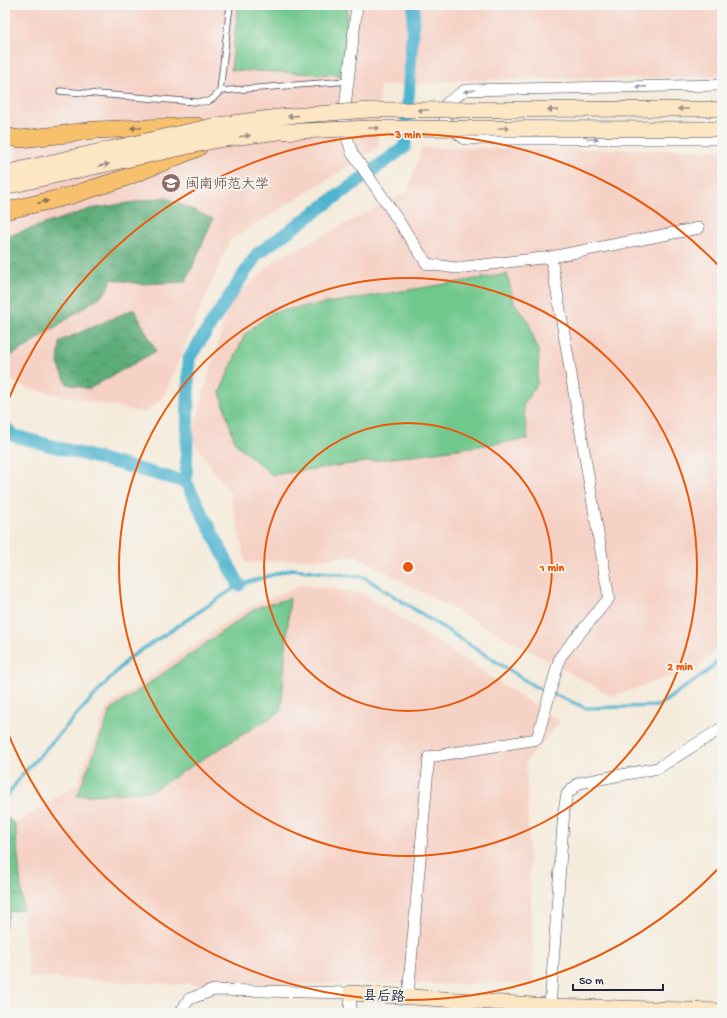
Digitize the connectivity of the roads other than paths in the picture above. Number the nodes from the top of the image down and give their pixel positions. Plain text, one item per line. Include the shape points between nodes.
1 (230, 5) edge
2 (357, 5) edge
3 (348, 81) junction
4 (722, 85) edge
5 (60, 91) dead end
6 (220, 91) junction
7 (722, 109) edge
8 (722, 129) edge
9 (217, 133) junction
10 (5, 136) edge
11 (722, 139) edge
12 (65, 166) junction
13 (5, 173) edge
14 (5, 187) edge
15 (5, 211) edge
16 (699, 228) dead end
17 (551, 257) junction
18 (722, 728) edge
19 (351, 993) junction
20 (408, 996) junction
21 (550, 1006) junction
22 (722, 1011) edge
23 (180, 1013) edge
24 (350, 1013) edge

1 - 6 lane
2 - 3 street
3 - 6 lane
3 - 17 street via 343,124 352,153 427,264 456,268
4 -> 11 street via 466,90 447,103 445,123 465,139
5 - 6 lane via 207,102 213,100
7 -> 9 street, bridge via 368,110 278,117
9 -> 8 street, bridge via 370,128
9 -> 10 main road, bridge via 95,130 20,139
9 - 12 street, bridge
15 -> 9 main road, bridge via 69,196 122,179
12 - 13 street
12 - 14 street
16 - 17 street
17 - 20 street via 609,598 560,657 536,739 429,757
18 - 21 street via 658,768 579,783 567,794
19 - 20 street, 县后路
19 - 23 street, 县后路 via 214,990 189,999
19 - 24 street
20 - 21 street, 县后路
21 - 22 street, 县后路

